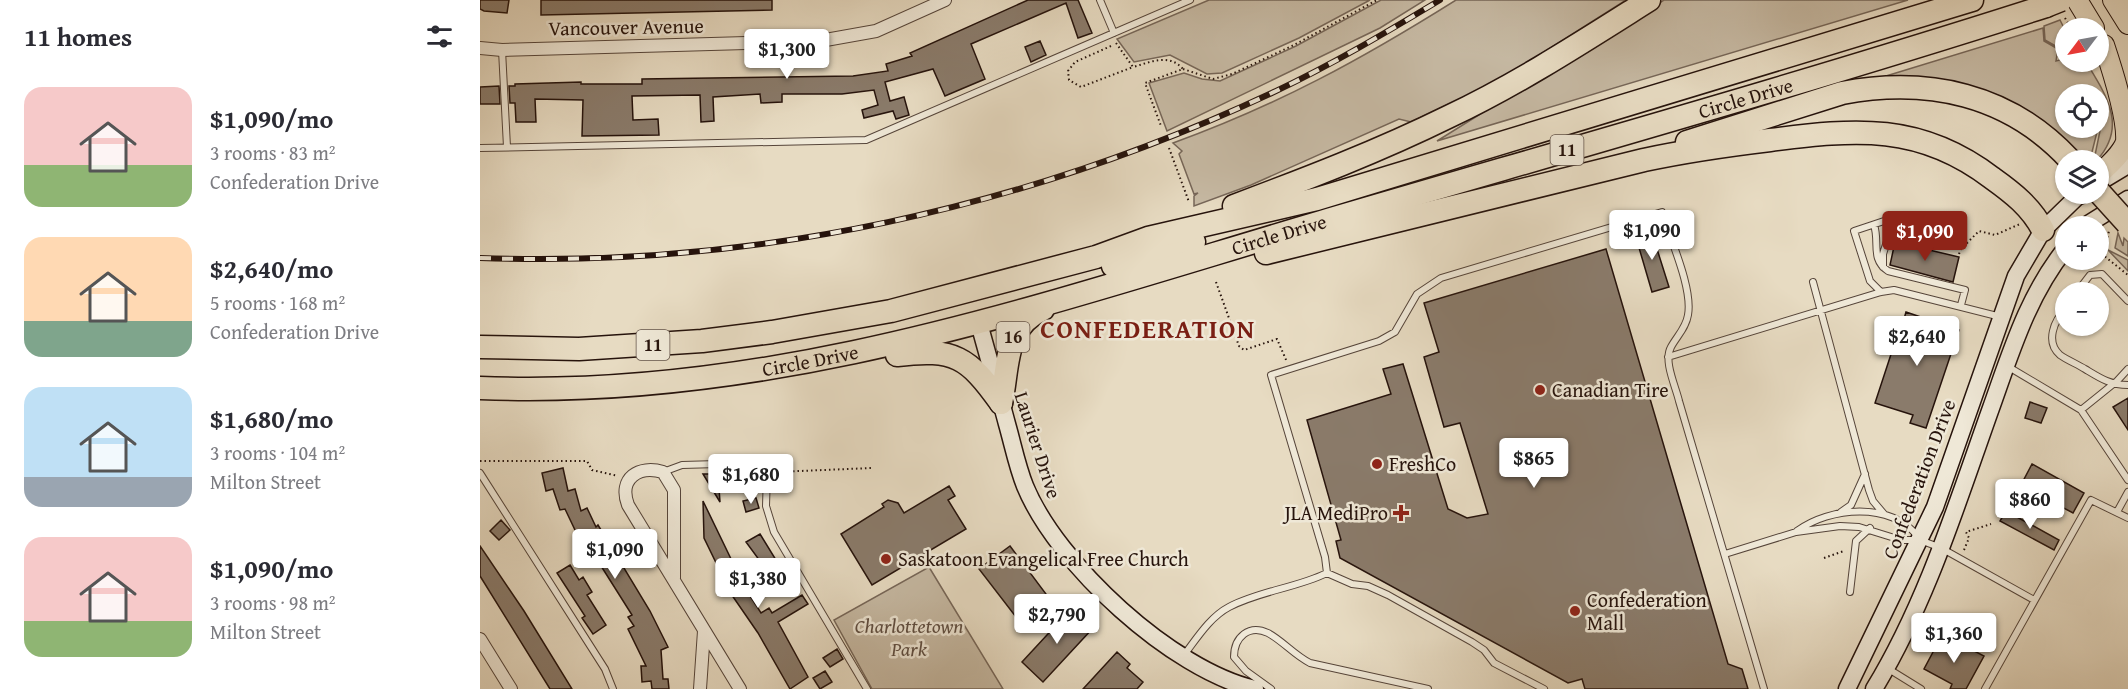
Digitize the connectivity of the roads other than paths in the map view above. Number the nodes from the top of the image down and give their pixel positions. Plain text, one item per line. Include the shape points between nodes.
1 (945, 0) edge
2 (1100, 0) edge
3 (1190, 0) edge
4 (1649, 0) edge
5 (1972, 0) edge
6 (2077, 0) edge
7 (2113, 0) edge
8 (2124, 0) edge
9 (2053, 3) edge
10 (2128, 8) edge
11 (2088, 18) edge
12 (2128, 24) edge
13 (1114, 33) junction
14 (480, 48) edge
15 (502, 50) junction
16 (2109, 54) edge
17 (2109, 64) edge
18 (2128, 85) edge
19 (507, 147) junction
20 (480, 148) edge
21 (2061, 150) edge
22 (1644, 160) junction
23 (2109, 164) edge
24 (2128, 165) edge
25 (2109, 176) edge
26 (1317, 199) junction
27 (2128, 199) edge
28 (2066, 204) edge
29 (2107, 204) edge
30 (2101, 216) edge
31 (2039, 223) junction
32 (1874, 225) junction
33 (2122, 225) edge
34 (1148, 238) junction
35 (2055, 264) edge
36 (1883, 267) junction
37 (1161, 269) junction
38 (1813, 282) dead end
39 (2085, 282) edge
40 (1881, 292) junction
41 (1066, 298) junction
42 (2128, 301) edge
43 (1961, 305) junction
44 (1821, 310) junction
45 (2002, 317) junction
46 (979, 323) junction
47 (824, 324) junction
48 (2055, 324) edge
49 (480, 347) edge
50 (1668, 357) junction
51 (803, 364) junction
52 (2006, 365) junction
53 (2127, 371) edge
54 (2112, 385) junction
55 (2128, 385) edge
56 (480, 388) edge
57 (1001, 403) junction
58 (2081, 410) junction
59 (663, 472) junction
60 (480, 473) edge
61 (1865, 473) junction
62 (2128, 480) edge
63 (2128, 492) edge
64 (2117, 512) junction
65 (1839, 514) junction
66 (1884, 514) junction
67 (2128, 518) edge
68 (1870, 528) junction
69 (1797, 532) junction
70 (1920, 540) junction
71 (1941, 548) junction
72 (1725, 554) junction
73 (1327, 573) junction
74 (674, 578) junction
75 (1850, 592) dead end
76 (2034, 600) junction
77 (704, 630) junction
78 (480, 639) edge
79 (1182, 658) junction
80 (1887, 668) junction
81 (1529, 681) junction
82 (511, 689) edge
83 (613, 689) edge
84 (700, 689) edge
85 (740, 689) edge
86 (867, 689) edge
87 (1255, 689) edge
88 (1271, 689) edge
89 (1428, 689) edge
90 (1524, 689) edge
91 (1544, 689) edge
92 (1764, 689) edge
93 (1847, 689) edge
94 (1874, 689) edge
95 (1921, 689) edge
96 (1985, 689) edge

1 - 15 street, Vancouver Avenue via 876,31 820,41
2 - 13 lane
3 - 13 lane
4 - 34 highway via 1450,117 1366,154
5 - 26 highway, Circle Drive / 11
6 - 11 main road
7 - 12 main road
8 - 10 highway
9 - 37 highway, Circle Drive / 11 via 1863,65
13 - 19 lane via 866,140
14 - 15 street, Vancouver Avenue
15 - 19 lane
16 - 18 main road
17 - 23 main road via 2124,104 2127,140
19 - 20 lane
21 - 22 highway via 2026,123 1990,104 1955,91 1921,87 1842,93 1710,133
22 - 31 highway via 1828,133 1894,134 1950,150 2012,192
22 - 37 highway via 1262,254
24 - 25 main road
26 - 34 highway, Circle Drive / 11
26 - 46 highway via 1293,212 997,300 982,314
27 - 30 main road
28 - 31 main road, Confederation Drive
29 - 33 highway, bridge
31 - 45 main road, Confederation Drive
32 - 36 lane via 1878,236 1875,250
32 - 36 lane via 1890,221
32 - 40 lane via 1854,231 1870,281
34 - 47 highway, Circle Drive / 11 via 1096,257 948,298
35 - 52 main road via 2031,300
36 - 43 lane via 1965,290
37 - 41 highway, Circle Drive / 16
38 - 44 lane
39 - 42 lane via 2090,275 2102,274
40 - 43 lane via 1894,290
40 - 44 lane
41 - 46 highway, Circle Drive / 16
41 - 57 highway, 16 via 1039,311 1016,332 1007,357
43 - 45 lane
44 - 50 lane
44 - 61 lane
45 - 70 main road, Confederation Drive
46 - 47 highway via 963,317 930,316
46 - 51 highway, Circle Drive / 11
46 - 57 main road, Laurier Drive
47 - 49 highway, Circle Drive / 11 via 661,345 579,349
48 - 54 lane via 2052,341 2059,354
50 - 72 lane
50 - 73 lane via 1689,313 1662,212 1441,278 1417,294 1395,332 1379,341 1271,375
51 - 56 highway, Circle Drive / 11 via 665,384
51 - 57 highway via 921,353 951,355 975,369
52 - 58 lane
52 - 71 main road
53 - 54 lane
54 - 55 lane
54 - 58 lane
57 - 79 main road, Laurier Drive via 1024,485 1046,526 1089,577
58 - 62 lane
59 - 74 street via 674,490
59 - 74 street via 645,470 629,478 624,495
59 - 86 lane via 682,465 760,465 766,472 766,506 774,532
60 - 83 lane via 605,669
61 - 65 lane via 1851,505
61 - 66 lane via 1874,501
63 - 64 lane
64 - 67 lane
64 - 76 lane via 2091,500
65 - 66 lane
65 - 69 lane via 1810,521
66 - 70 lane via 1908,524
68 - 69 lane via 1840,526
68 - 70 lane via 1901,540
68 - 75 lane via 1856,541
69 - 72 lane
70 - 71 lane
70 - 93 main road, Confederation Drive
71 - 76 lane
71 - 80 main road
72 - 92 lane
73 - 79 lane via 1227,608 1202,631
73 - 81 lane via 1388,595 1472,642 1494,663
74 - 77 street
76 - 96 lane
77 - 84 street
77 - 85 street
78 - 82 street
79 - 87 main road, Laurier Drive via 1219,678
80 - 94 main road
80 - 95 lane
81 - 90 lane
81 - 91 lane
88 - 89 lane via 1234,657 1237,640 1243,633 1261,630 1270,634 1310,663

